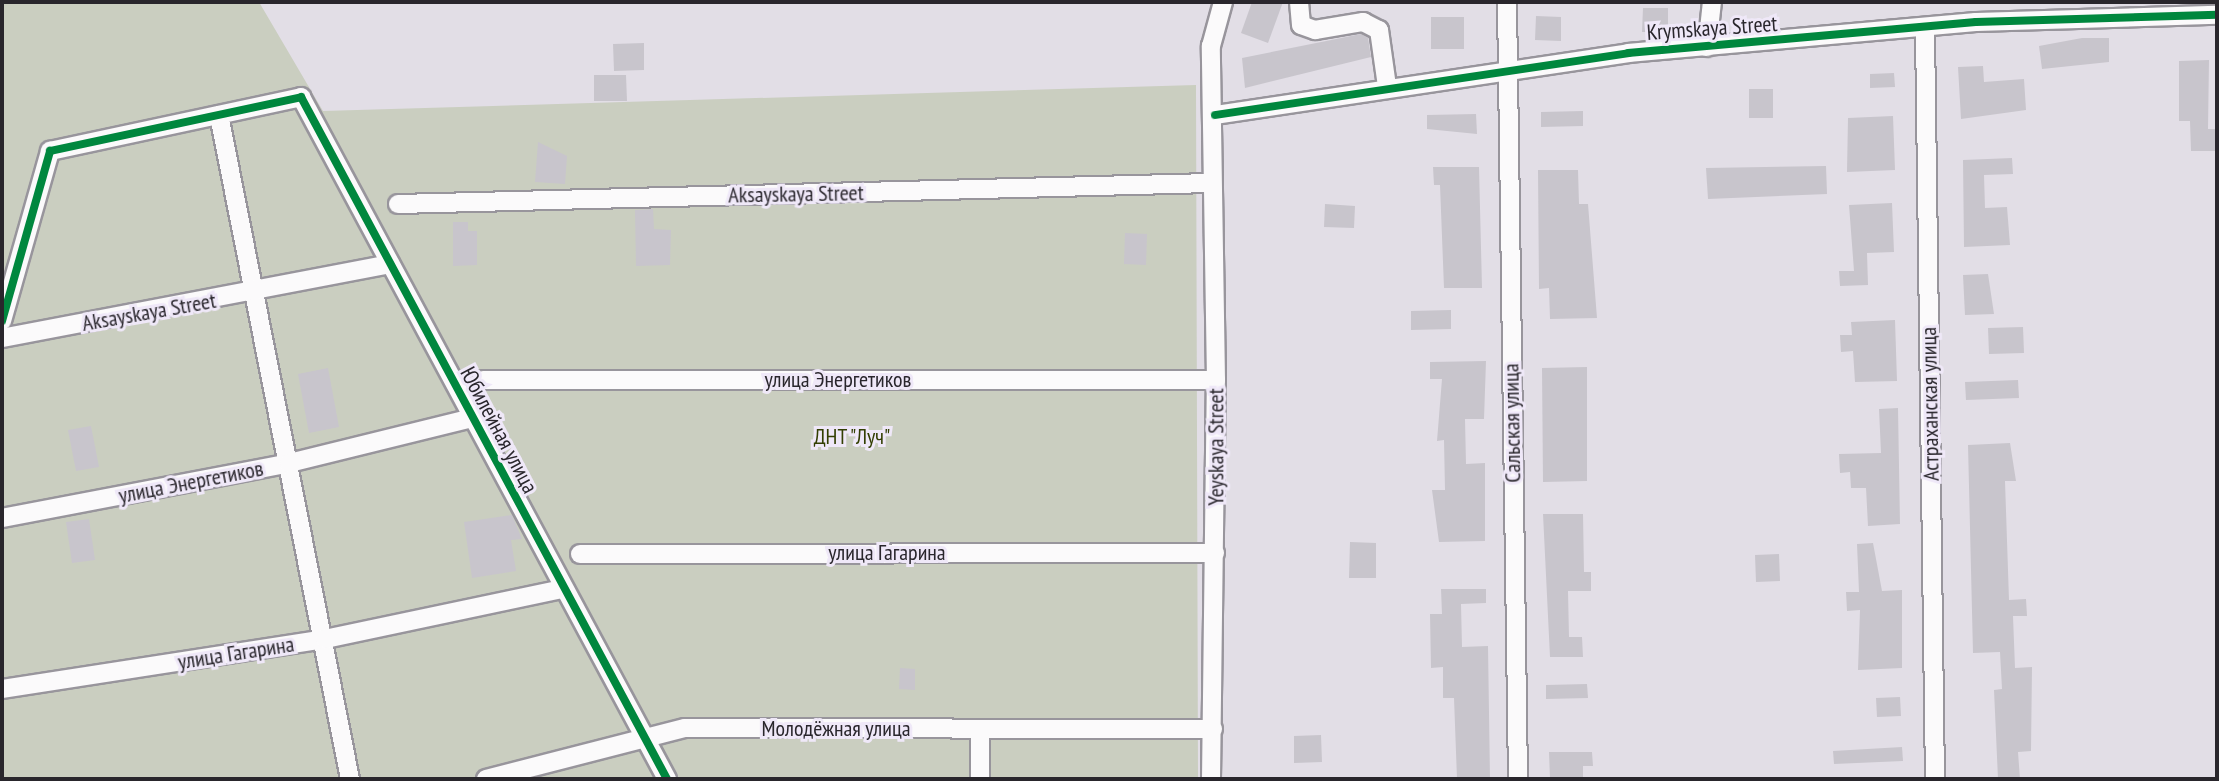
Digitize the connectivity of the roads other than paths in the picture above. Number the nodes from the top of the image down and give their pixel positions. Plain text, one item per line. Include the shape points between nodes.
1 (1223, 2) edge
2 (1299, 2) edge
3 (1507, 2) edge
4 (1712, 2) edge
5 (2217, 15) edge
6 (1925, 29) junction
7 (1707, 47) junction
8 (1506, 62) junction
9 (1387, 86) junction
10 (219, 115) junction
11 (1215, 115) junction
12 (1203, 183) junction
13 (398, 204) dead end
14 (390, 264) junction
15 (252, 295) junction
16 (2, 321) edge
17 (2, 338) edge
18 (483, 380) dead end
19 (1216, 380) junction
20 (472, 418) junction
21 (289, 463) junction
22 (2, 518) edge
23 (1215, 553) junction
24 (580, 554) dead end
25 (563, 589) junction
26 (325, 639) junction
27 (2, 689) edge
28 (1213, 729) junction
29 (980, 730) junction
30 (644, 740) junction
31 (350, 779) edge
32 (486, 779) edge
33 (667, 779) edge
34 (980, 779) edge
35 (1211, 779) edge
36 (1518, 779) edge
37 (1935, 779) edge

1 - 11 street, Yeyskaya Street via 1211,46
2 - 9 street via 1301,25 1315,30 1363,22 1379,30
3 - 8 street, Сальская улица
4 - 7 street
5 - 6 street, Krymskaya Street via 1976,22
6 - 7 street, Krymskaya Street
6 - 37 street, Астраханская улица
7 - 8 street, Krymskaya Street
8 - 9 street, Krymskaya Street
8 - 36 street, Сальская улица
9 - 11 street, Krymskaya Street
10 - 14 street, Юбилейная улица via 301,97
10 - 15 street
10 - 16 street via 50,151
11 - 12 street, Yeyskaya Street
12 - 13 street, Aksayskaya Street
12 - 19 street, Yeyskaya Street
14 - 15 street, Aksayskaya Street
14 - 20 street, Юбилейная улица
15 - 17 street, Aksayskaya Street
15 - 21 street
18 - 19 street, улица Энергетиков
19 - 23 street, Yeyskaya Street
20 - 21 street, улица Энергетиков
20 - 25 street, Юбилейная улица
21 - 22 street, улица Энергетиков
21 - 26 street
23 - 24 street, улица Гагарина
23 - 28 street, Yeyskaya Street
25 - 26 street, улица Гагарина
25 - 30 street, Юбилейная улица
26 - 27 street, улица Гагарина
26 - 31 street
28 - 29 street, Молодёжная улица
28 - 35 street, Yeyskaya Street
29 - 30 street, Молодёжная улица via 685,728
29 - 34 street
30 - 32 street, Молодёжная улица
30 - 33 street, Юбилейная улица

